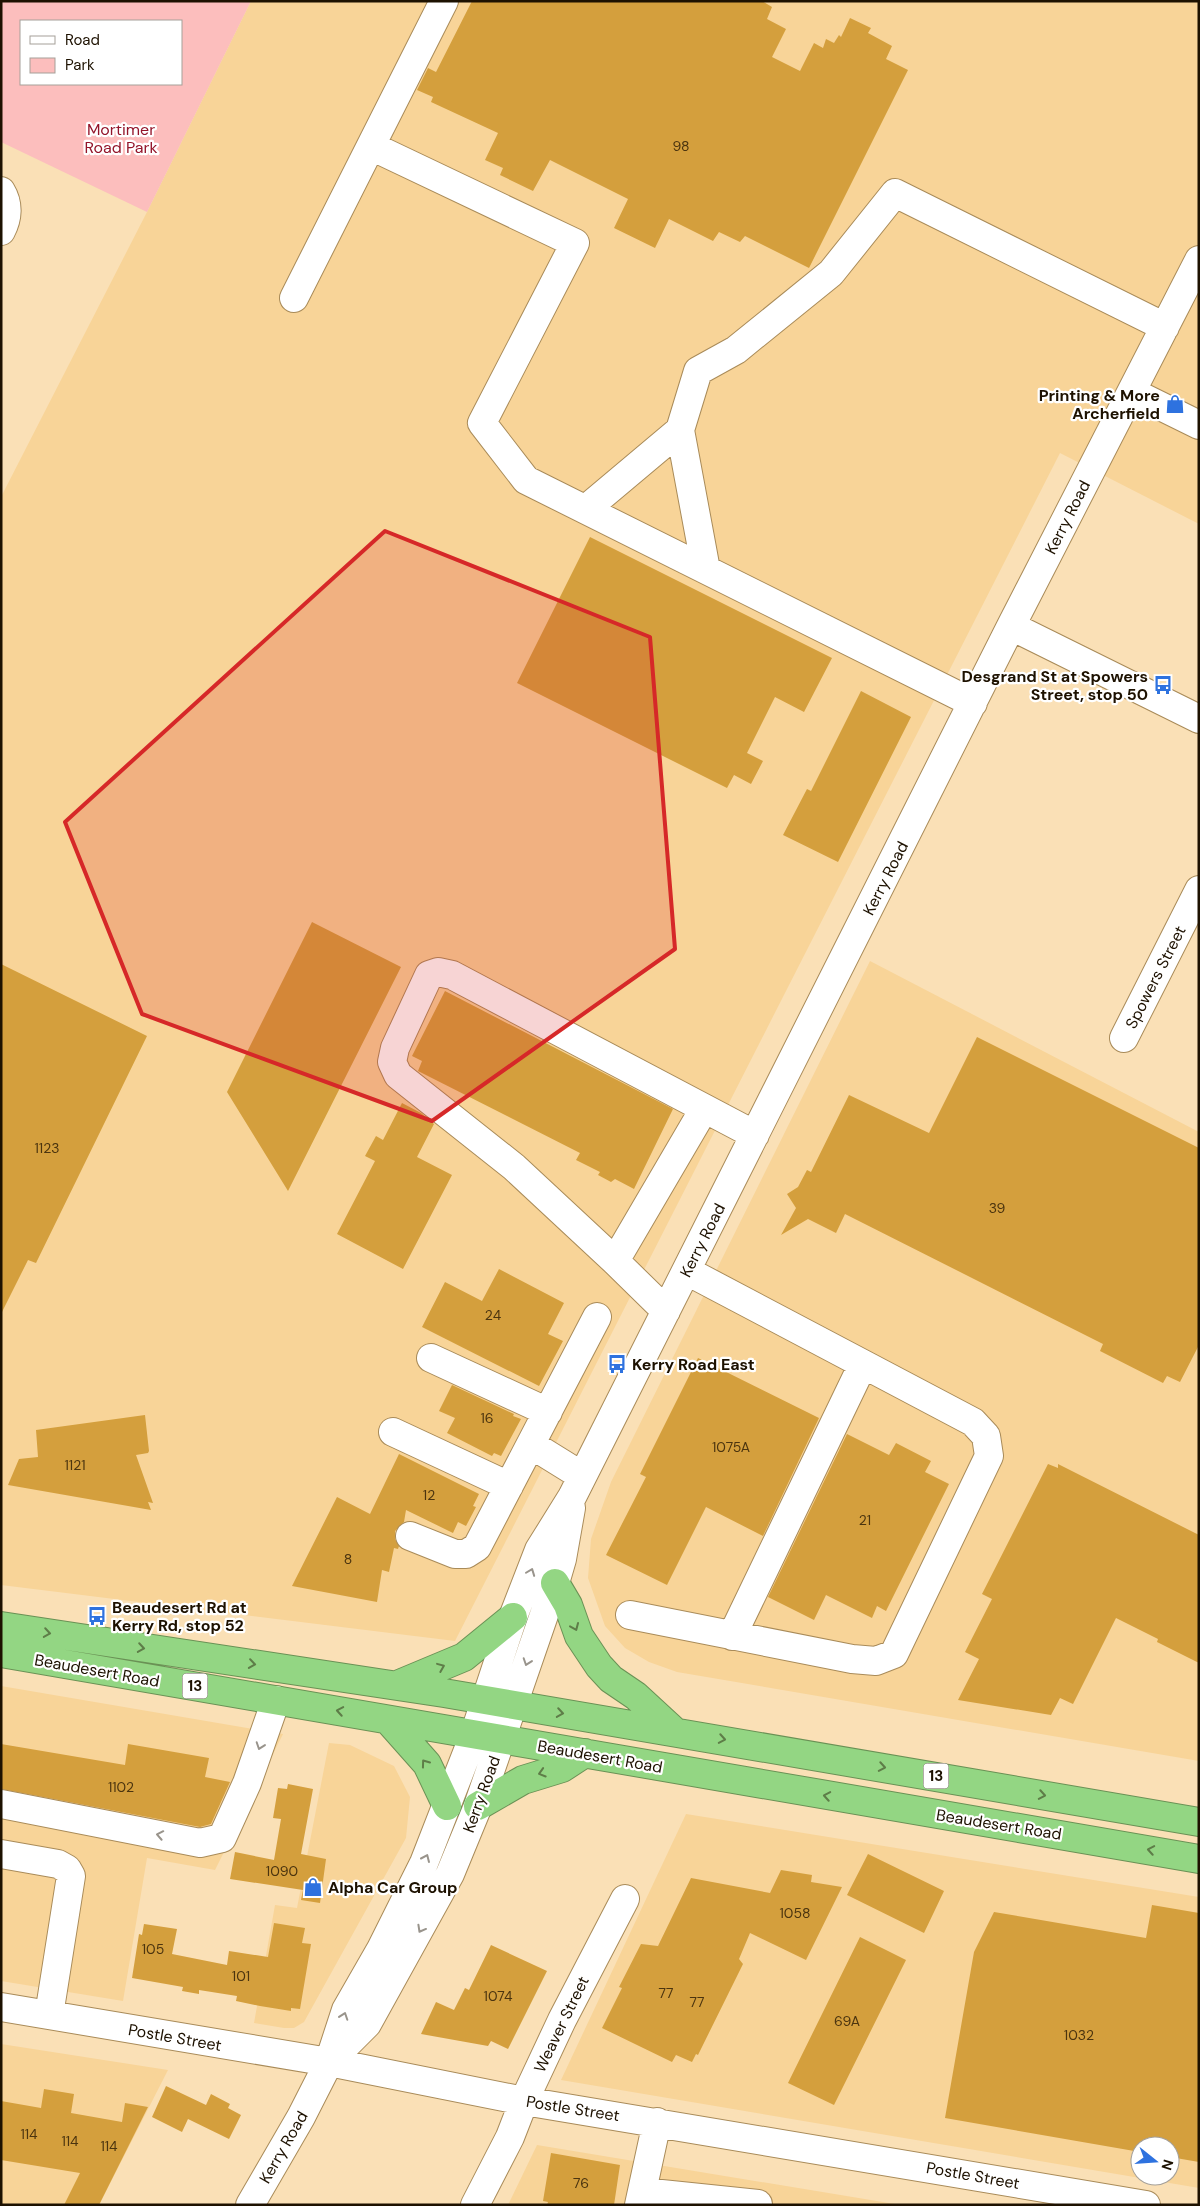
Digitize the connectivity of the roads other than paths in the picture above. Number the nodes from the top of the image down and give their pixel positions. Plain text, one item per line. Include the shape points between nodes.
1 (444, 1) edge
2 (371, 146) junction
3 (3, 195) edge
4 (1, 231) edge
5 (1199, 260) edge
6 (294, 298) dead end
7 (1165, 327) junction
8 (1132, 392) junction
9 (1199, 425) edge
10 (680, 430) junction
11 (586, 509) junction
12 (706, 570) junction
13 (1011, 626) junction
14 (973, 703) junction
15 (1199, 719) edge
16 (1199, 890) edge
17 (1124, 1038) dead end
18 (704, 1109) junction
19 (755, 1135) junction
20 (615, 1260) junction
21 (686, 1272) junction
22 (666, 1311) junction
23 (598, 1317) dead end
24 (431, 1358) dead end
25 (863, 1364) junction
26 (548, 1412) junction
27 (393, 1432) dead end
28 (532, 1445) junction
29 (510, 1486) junction
30 (577, 1486) junction
31 (410, 1536) dead end
32 (555, 1583) junction
33 (630, 1615) dead end
34 (513, 1617) junction
35 (1, 1626) edge
36 (732, 1636) junction
37 (1, 1653) edge
38 (396, 1686) junction
39 (276, 1700) junction
40 (485, 1701) junction
41 (512, 1706) junction
42 (388, 1720) junction
43 (674, 1731) junction
44 (474, 1735) junction
45 (500, 1739) junction
46 (585, 1753) junction
47 (1, 1804) edge
48 (447, 1806) junction
49 (478, 1806) junction
50 (1199, 1822) edge
51 (1, 1854) edge
52 (1199, 1859) edge
53 (625, 1899) dead end
54 (1, 2008) edge
55 (49, 2015) junction
56 (329, 2062) junction
57 (524, 2101) junction
58 (657, 2122) junction
59 (640, 2198) edge
60 (758, 2204) edge
61 (250, 2205) edge
62 (475, 2205) edge
63 (1146, 2205) edge

1 - 2 street
2 - 6 street
2 - 11 street via 576,243 482,423 526,480
3 - 4 street via 7,211
5 - 7 street, Kerry Road
7 - 8 street, Kerry Road
7 - 10 street via 895,193 831,274 736,350 698,370
8 - 9 street
8 - 13 street, Kerry Road
10 - 11 street
10 - 12 street
11 - 12 street
12 - 14 street
13 - 14 street, Kerry Road
13 - 15 street
14 - 19 street, Kerry Road
16 - 17 street, Spowers Street
18 - 19 street
18 - 20 street
18 - 20 street via 452,975 438,972 429,975 395,1048 392,1062 398,1076 514,1167
19 - 21 street, Kerry Road
20 - 22 street
21 - 22 street, Kerry Road
21 - 25 street
22 - 30 street, Kerry Road
23 - 26 street
24 - 26 street
25 - 36 street
25 - 36 street via 974,1422 986,1436 989,1456 894,1654 876,1661 852,1659
26 - 28 street
27 - 29 street
28 - 29 street
28 - 30 street
29 - 31 street via 477,1546 466,1554 455,1554
30 - 32 street, Kerry Road
34 -> 30 street, Kerry Road via 539,1550
32 -> 41 street, Kerry Road
32 -> 43 highway via 579,1636 598,1666 610,1680 636,1696
33 - 36 street
38 -> 34 highway via 474,1652
34 - 40 street, Kerry Road
35 -> 38 highway, Beaudesert Road / 13
37 - 39 highway, Beaudesert Road / 13
38 - 40 highway, Beaudesert Road / 13
42 -> 39 highway, Beaudesert Road / 13
39 -> 47 street via 247,1783 222,1838 200,1842
40 - 41 highway, Beaudesert Road / 13
40 - 44 street, Kerry Road
41 -> 43 highway, Beaudesert Road / 13
41 - 45 street, Kerry Road
42 - 44 highway, Beaudesert Road / 13
48 -> 42 highway via 427,1764
43 -> 50 highway, Beaudesert Road / 13
44 - 45 highway, Beaudesert Road / 13
44 - 48 street, Kerry Road
45 - 46 highway, Beaudesert Road / 13
45 - 49 street, Kerry Road
46 -> 49 highway via 562,1768 523,1780
52 -> 46 highway, Beaudesert Road / 13
56 -> 48 street, Kerry Road via 346,2010 408,1896
49 -> 56 street, Kerry Road via 441,1891 367,2024
51 - 55 street via 58,1864 71,1876
53 - 57 street, Weaver Street
54 - 55 street, Postle Street
55 - 56 street, Postle Street
56 - 57 street, Postle Street
56 - 61 street, Kerry Road
57 - 58 street, Postle Street
57 - 62 street, Weaver Street via 510,2137
58 - 59 street
58 - 63 street, Postle Street
59 - 60 street

